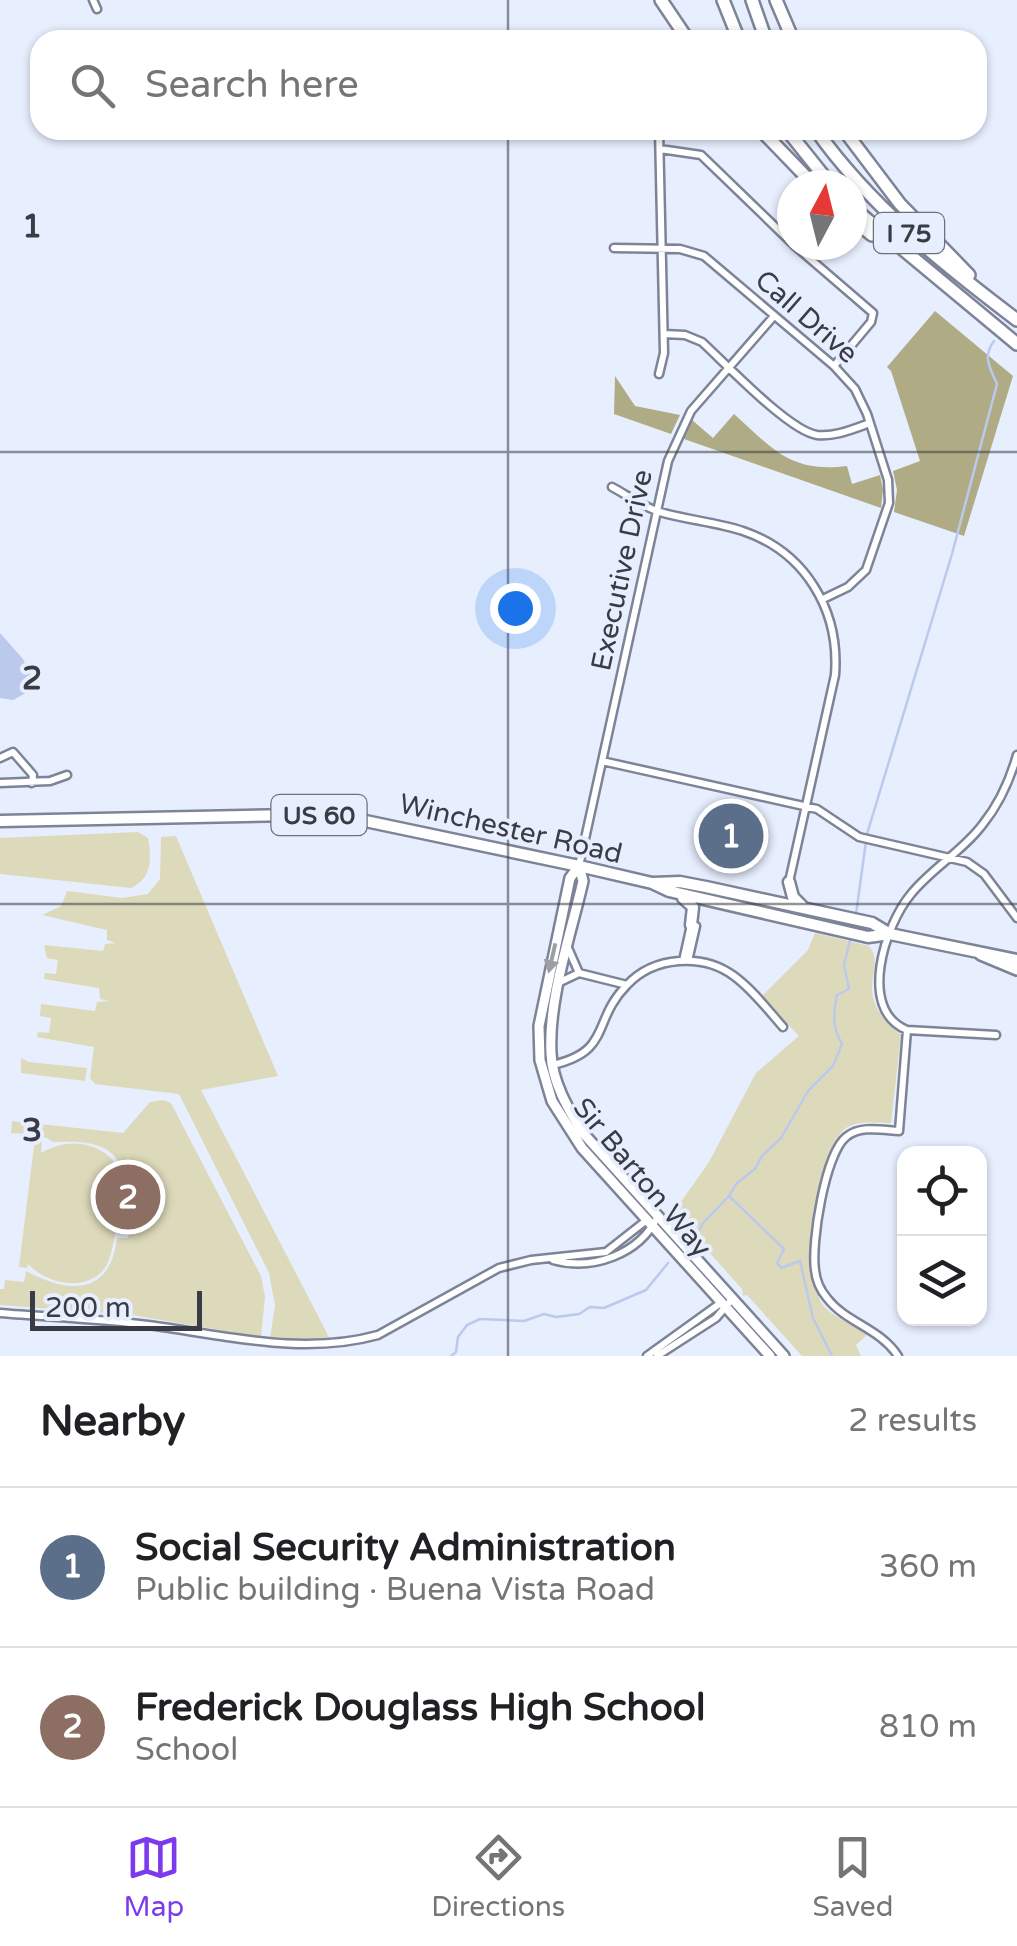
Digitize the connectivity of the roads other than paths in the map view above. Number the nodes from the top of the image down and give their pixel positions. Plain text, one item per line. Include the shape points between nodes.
1 (661, 0) edge
2 (723, 0) edge
3 (752, 0) edge
4 (776, 0) edge
5 (681, 30) edge
6 (735, 30) edge
7 (762, 30) edge
8 (788, 30) edge
9 (659, 140) edge
10 (770, 140) edge
11 (795, 140) edge
12 (823, 140) edge
13 (851, 140) edge
14 (660, 149) junction
15 (799, 170) edge
16 (819, 170) edge
17 (867, 220) edge
18 (777, 229) edge
19 (867, 230) edge
20 (614, 248) dead end
21 (661, 248) junction
22 (812, 260) edge
23 (774, 316) junction
24 (1017, 319) edge
25 (998, 329) junction
26 (664, 334) junction
27 (1017, 344) edge
28 (834, 366) junction
29 (730, 367) junction
30 (659, 374) dead end
31 (870, 424) junction
32 (612, 487) dead end
33 (658, 511) junction
34 (823, 598) junction
35 (1017, 755) edge
36 (0, 758) edge
37 (602, 761) junction
38 (68, 775) dead end
39 (32, 782) junction
40 (0, 783) edge
41 (806, 806) junction
42 (0, 821) edge
43 (950, 858) junction
44 (579, 866) junction
45 (789, 882) junction
46 (652, 883) junction
47 (669, 892) junction
48 (764, 900) junction
49 (724, 903) junction
50 (806, 909) junction
51 (1017, 918) edge
52 (694, 926) junction
53 (890, 934) junction
54 (568, 948) junction
55 (981, 954) junction
56 (1017, 960) edge
57 (686, 961) junction
58 (1017, 969) edge
59 (579, 973) junction
60 (560, 982) junction
61 (627, 985) junction
62 (783, 1026) dead end
63 (908, 1030) junction
64 (996, 1035) dead end
65 (548, 1067) junction
66 (658, 1216) junction
67 (650, 1223) junction
68 (733, 1298) junction
69 (724, 1305) junction
70 (0, 1314) edge
71 (677, 1332) junction
72 (683, 1340) junction
73 (647, 1356) edge
74 (657, 1356) edge
75 (770, 1356) edge
76 (784, 1356) edge
77 (898, 1356) edge

1 - 5 highway
2 - 6 highway
3 - 7 highway
4 - 8 highway
9 - 14 street
10 - 15 highway
11 - 16 highway
12 - 24 highway, I 75 via 895,221
13 - 24 highway via 919,225
14 - 18 street via 700,155
14 - 21 street
17 - 25 highway, I 75
19 - 25 highway
20 - 21 street, Call Drive
21 - 23 street, Call Drive via 704,256
21 - 26 street
22 - 28 street via 873,313
23 - 28 street, Call Drive
23 - 29 street, Executive Drive
25 - 27 highway, I 75
26 - 29 street via 695,338
26 - 30 street
28 - 31 street, Call Drive via 856,390
29 - 31 street via 808,433 827,436
29 - 33 street, Executive Drive via 684,424
31 - 34 street, Call Drive via 888,480 886,514 866,570
32 - 33 street
33 - 34 street via 774,545
33 - 37 street, Executive Drive
34 - 41 street via 836,658
35 - 43 street via 988,818
36 - 39 street via 13,752 34,775
37 - 41 street
37 - 44 street, Executive Drive
38 - 39 street
39 - 40 street
41 - 43 street via 859,837
41 - 45 street
42 - 44 highway, Winchester Road / US 60 via 334,816
43 - 51 street via 978,868
43 - 53 street via 911,894
44 - 46 highway, Winchester Road / US 60
44 - 54 main road, Sir Barton Way via 583,881
44 -> 65 main road, Sir Barton Way via 570,878 543,998 538,1036
45 - 48 highway
45 - 50 highway
46 - 47 highway, Winchester Road / US 60
46 - 48 highway, Winchester Road / US 60 via 680,882
47 - 49 highway, Winchester Road / US 60
47 - 52 highway via 690,903
48 - 50 highway, Winchester Road / US 60
49 - 52 highway via 703,910
49 - 53 highway, Winchester Road / US 60 via 868,937
50 - 53 highway, Winchester Road / US 60 via 872,923
52 - 57 street
53 - 55 highway, Winchester Road / US 60
53 - 63 street via 879,987 882,1006
54 - 59 street
54 - 60 main road, Sir Barton Way
55 - 56 highway, Winchester Road / US 60
55 - 58 highway
57 - 61 street via 654,966
57 - 62 street via 736,978
59 - 60 street
59 - 61 street
60 - 65 main road, Sir Barton Way
61 - 65 street via 588,1052
63 - 64 street
63 - 77 street via 898,1132 860,1130 839,1148 820,1201 814,1268 828,1300 883,1336
65 - 66 main road, Sir Barton Way via 583,1132
65 - 67 main road, Sir Barton Way via 552,1102 564,1124
66 - 67 street
66 - 68 main road, Sir Barton Way
67 - 69 main road, Sir Barton Way
67 - 70 street via 623,1251 600,1262 532,1260 499,1268 378,1336 320,1349
68 - 69 street
68 - 76 main road, Sir Barton Way
69 - 71 street
69 - 72 street
69 - 75 main road, Sir Barton Way
71 - 72 street
71 - 73 street
72 - 74 street

